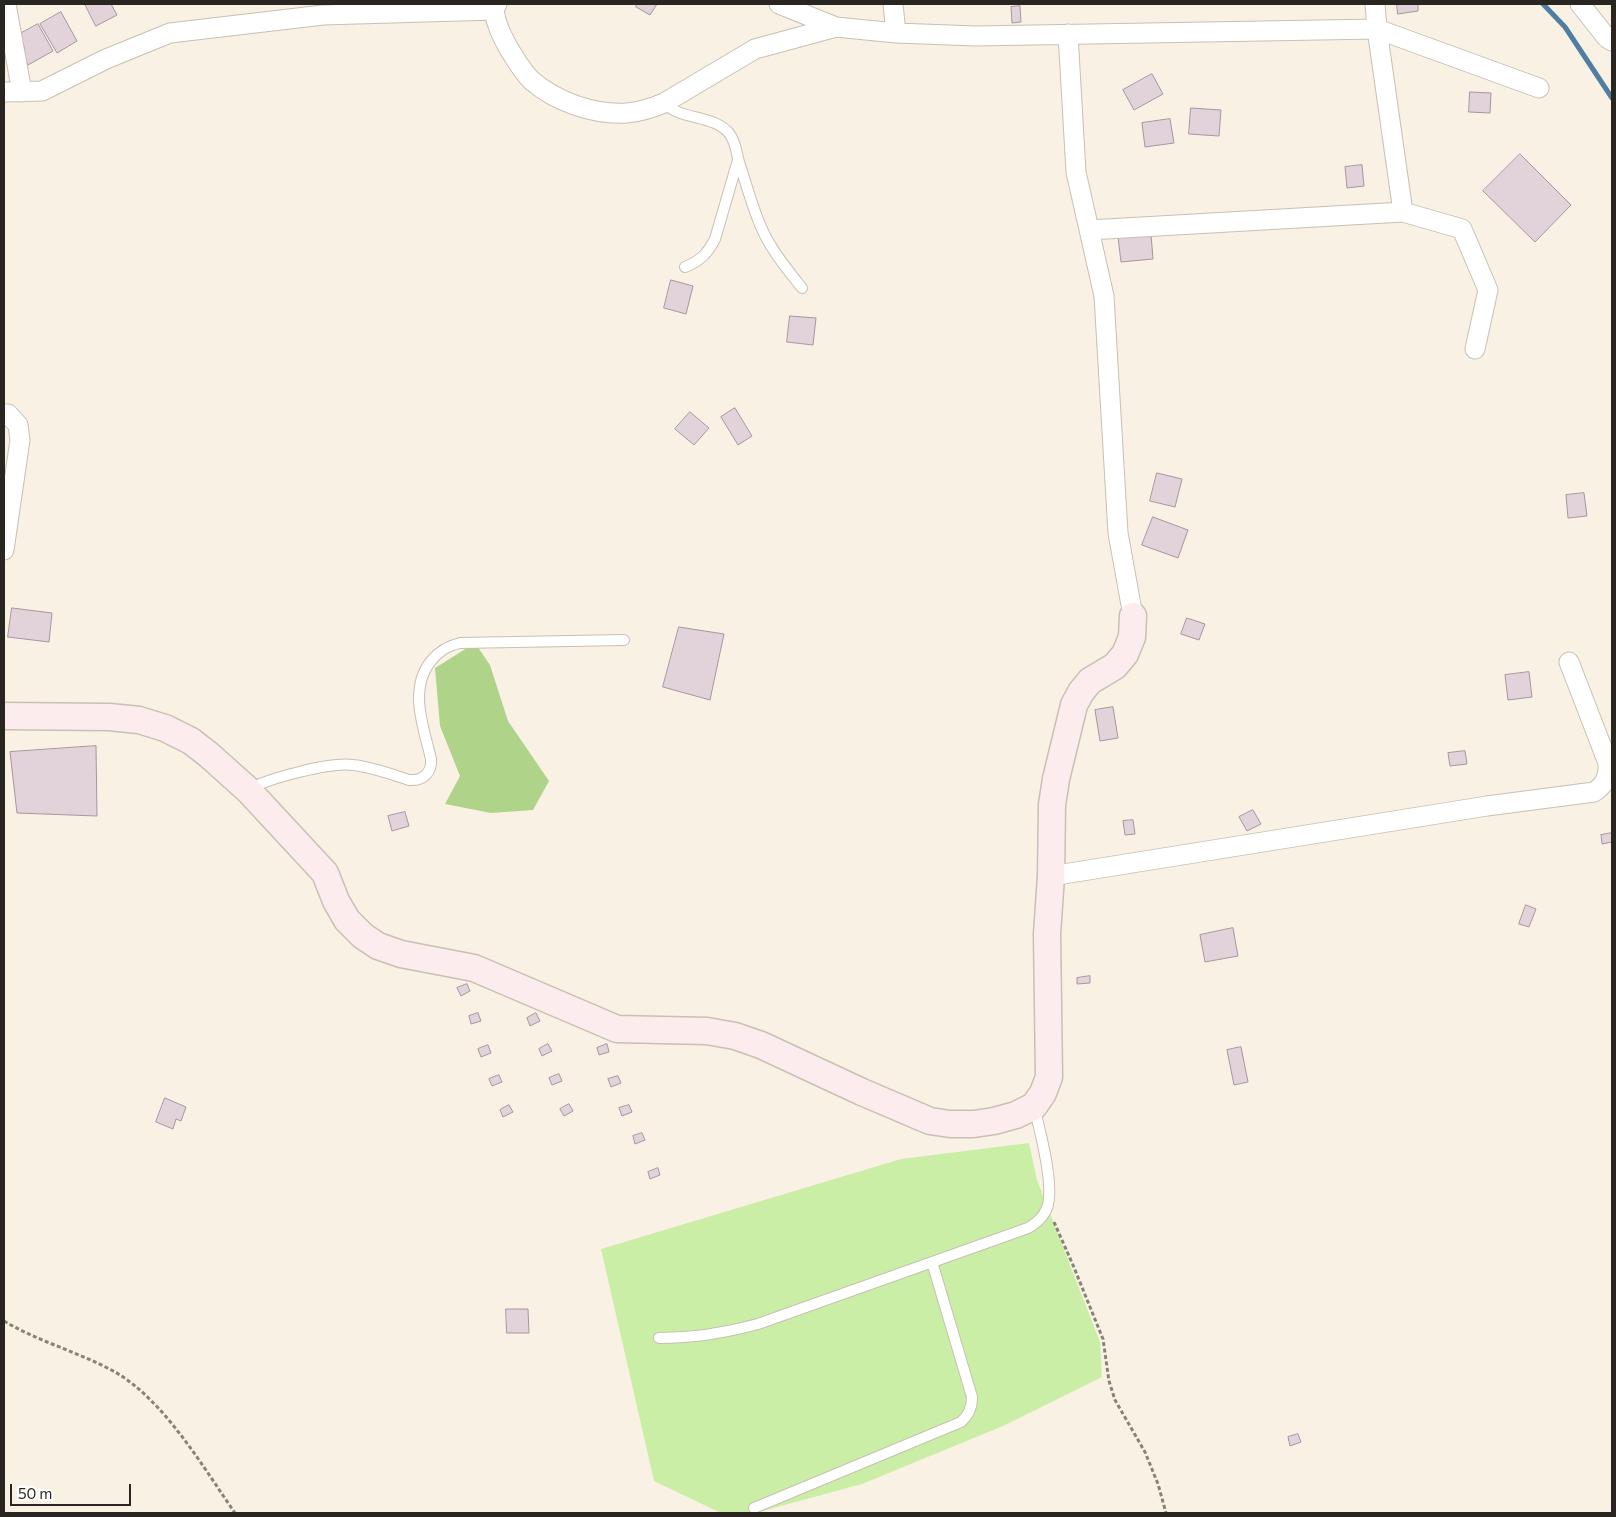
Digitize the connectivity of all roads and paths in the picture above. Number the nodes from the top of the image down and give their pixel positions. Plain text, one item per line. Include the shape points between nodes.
1 (6, 4) edge
2 (779, 4) edge
3 (893, 4) edge
4 (1375, 4) edge
5 (1580, 4) edge
6 (495, 7) edge
7 (323, 9) edge
8 (836, 27) junction
9 (1377, 29) junction
10 (896, 33) junction
11 (1068, 34) junction
12 (1612, 42) edge
13 (1539, 88) dead end
14 (13, 92) edge
15 (664, 103) junction
16 (738, 160) junction
17 (1403, 212) junction
18 (1089, 230) junction
19 (685, 268) dead end
20 (802, 288) dead end
21 (1475, 349) dead end
22 (4, 414) edge
23 (4, 550) edge
24 (1133, 616) joint
25 (624, 640) dead end
26 (1569, 662) dead end
27 (4, 716) edge
28 (248, 790) junction
29 (1051, 876) junction
30 (1034, 1106) junction
31 (1046, 1208) junction
32 (932, 1262) junction
33 (4, 1322) edge
34 (659, 1338) dead end
35 (754, 1508) dead end
36 (235, 1513) edge
37 (1166, 1513) edge

1 - 14 street
2 - 8 street
3 - 10 street
4 - 9 street
5 - 12 street
6 - 7 street
6 - 15 street via 499,30 519,65 532,80 564,100 592,110 626,113
7 - 14 street via 170,33 106,59 42,91
8 - 10 street
8 - 15 street via 755,49
9 - 11 street
9 - 13 street
9 - 17 street
10 - 11 street via 976,36
11 - 18 street via 1076,172
15 - 16 lane via 677,112 722,127 736,144
16 - 19 lane via 711,247 700,260
16 - 20 lane via 765,236 773,252
17 - 18 street
17 - 21 street via 1462,229 1488,290
18 - 24 street via 1104,296 1118,534
22 - 23 street via 14,419 20,432
24 - 29 street via 1132,637 1125,654 1115,666 1090,681 1074,705 1052,805
25 - 28 lane via 453,644 435,656 421,683 419,702 432,759 426,776 415,781 362,766 339,764 262,783
26 - 29 street via 1608,763 1607,778 1594,792 1467,809
27 - 28 street via 139,720 191,741
28 - 30 street via 325,873 347,920 378,946 474,968 617,1029 707,1031 735,1036 930,1121 974,1124 1016,1115
29 - 30 street via 1047,934 1049,1077
30 - 31 lane via 1046,1160 1049,1192
31 - 32 lane via 1036,1223 1028,1228
31 - 37 path via 1060,1232 1103,1338 1115,1400 1146,1452
32 - 34 lane via 739,1330
32 - 35 lane via 972,1397 966,1417 961,1422
33 - 36 path via 115,1372 138,1389 160,1410

